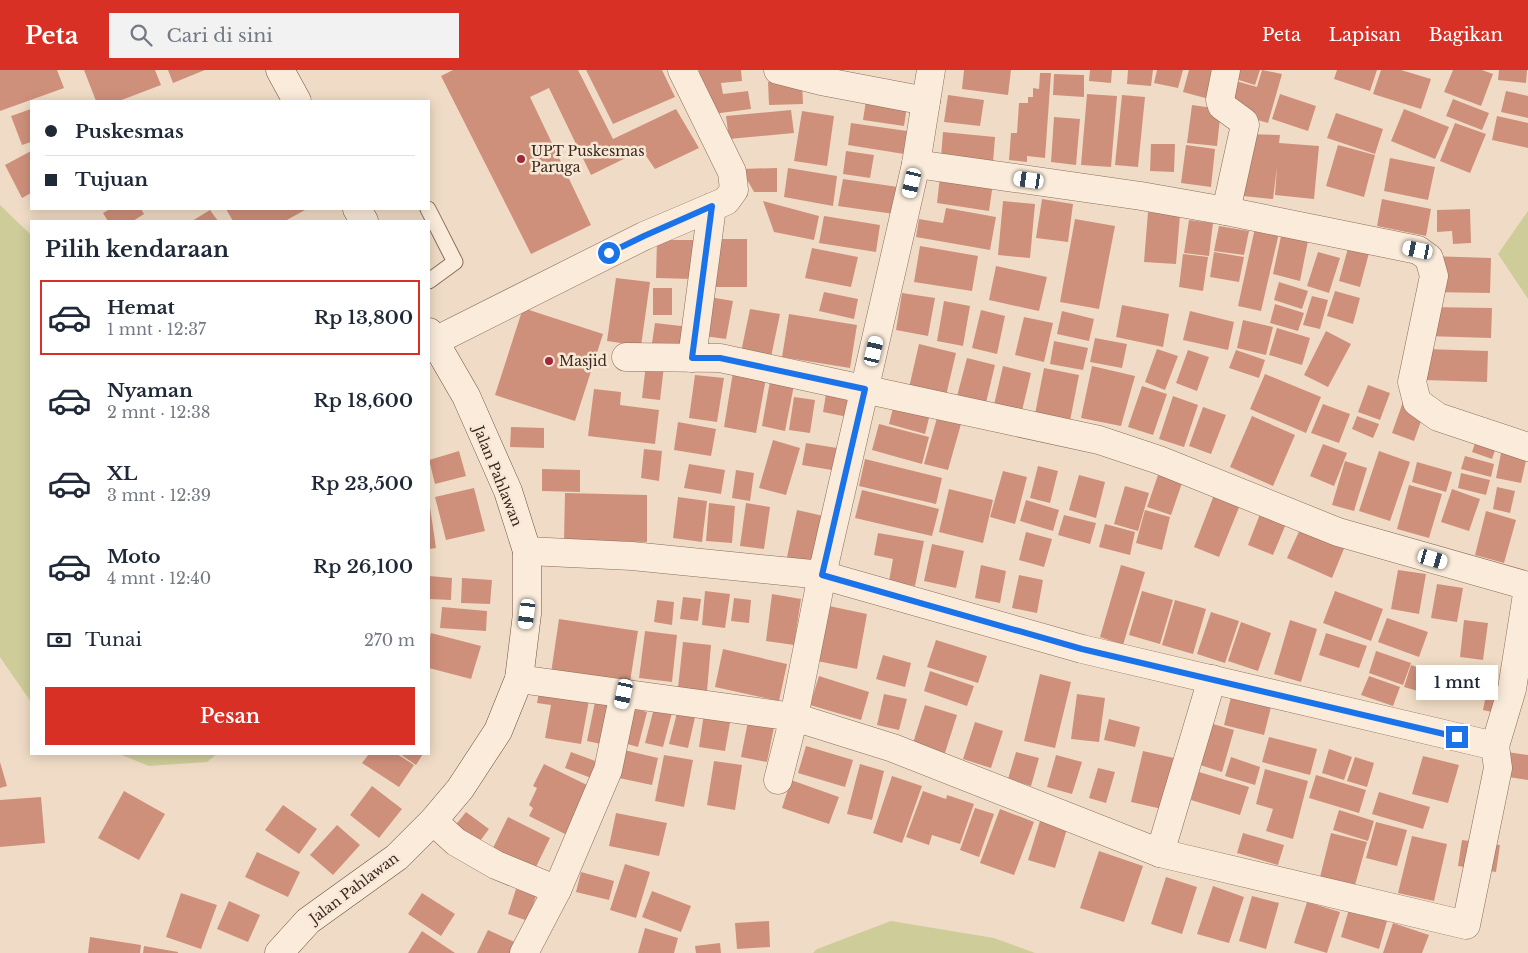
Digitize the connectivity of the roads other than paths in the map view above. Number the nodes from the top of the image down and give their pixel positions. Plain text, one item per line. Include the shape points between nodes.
1 (280, 70) edge
2 (682, 70) edge
3 (778, 70) edge
4 (930, 70) edge
5 (1226, 70) edge
6 (296, 100) edge
7 (926, 101) junction
8 (916, 164) junction
9 (712, 206) junction
10 (429, 210) edge
11 (1226, 211) junction
12 (430, 280) edge
13 (432, 336) edge
14 (626, 357) dead end
15 (692, 358) junction
16 (865, 389) junction
17 (1528, 446) edge
18 (527, 551) junction
19 (822, 575) junction
20 (1528, 587) edge
21 (519, 679) junction
22 (1212, 679) junction
23 (624, 694) junction
24 (794, 717) junction
25 (1495, 746) junction
26 (778, 780) dead end
27 (433, 821) junction
28 (1160, 853) junction
29 (557, 890) junction
30 (278, 953) edge
31 (524, 953) edge

1 - 6 street
2 - 9 street via 732,172 734,190 726,201
3 - 7 street
4 - 7 street
5 - 11 street via 1220,100 1222,106 1245,125
7 - 8 street
8 - 11 street
8 - 16 street
9 - 13 street
9 - 15 street
10 - 12 lane via 455,262
11 - 17 street via 1418,250 1429,258 1434,276 1412,382 1417,402 1438,417
13 - 18 street, Jalan Pahlawan via 466,396 504,482
14 - 15 street
15 - 16 street via 720,358
16 - 19 street
16 - 20 street via 1099,440 1159,460 1338,532
18 - 19 street via 632,556
18 - 21 street, Jalan Pahlawan via 527,614
19 - 22 street via 1082,649
19 - 24 street
20 - 25 street via 1512,689
21 - 23 street
21 - 27 street, Jalan Pahlawan via 498,731 460,789
22 - 25 street
22 - 28 street
23 - 24 street
23 - 29 street via 608,770
24 - 26 street
24 - 28 street via 893,748
25 - 28 street via 1498,768 1466,925
27 - 29 street via 456,842 496,865
27 - 30 street, Jalan Pahlawan via 397,857 308,921
29 - 31 street

